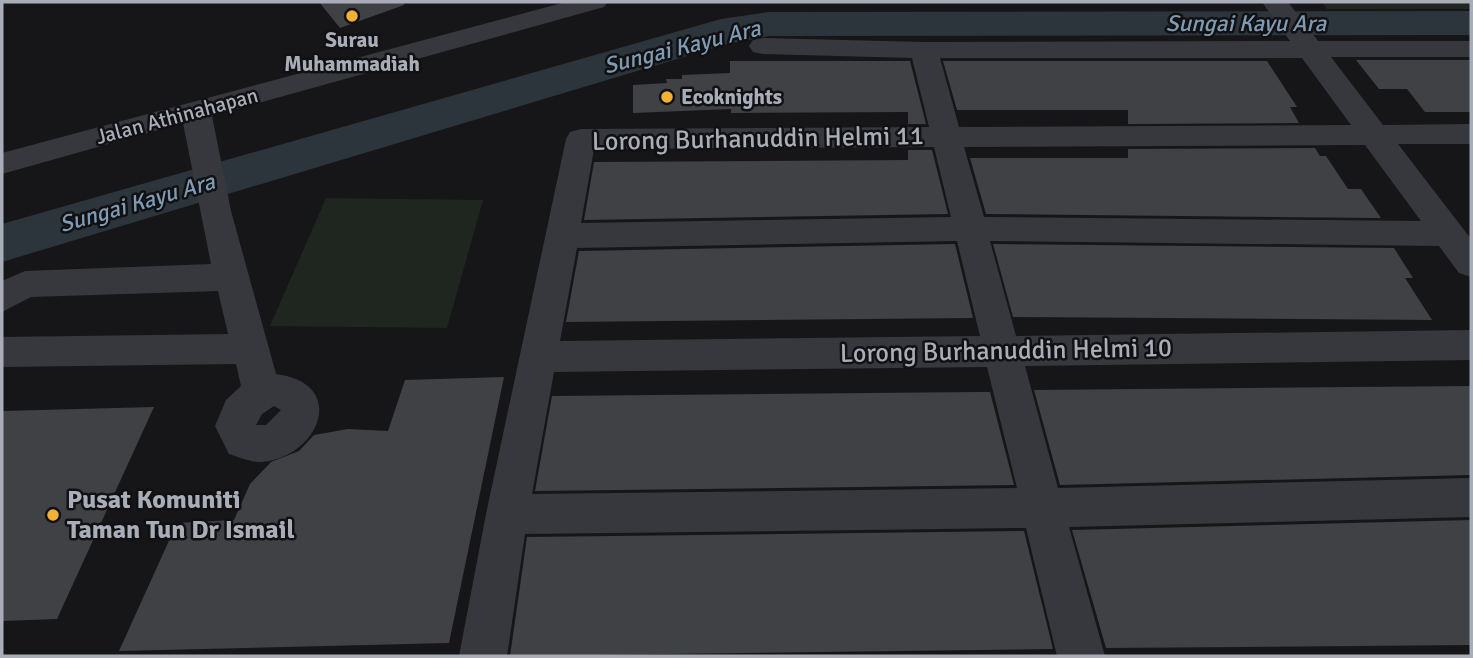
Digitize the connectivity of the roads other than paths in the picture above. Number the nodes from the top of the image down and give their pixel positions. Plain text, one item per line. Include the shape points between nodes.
1 (595, 2) edge
2 (1275, 2) edge
3 (512, 12) edge
4 (1306, 43) junction
5 (763, 46) dead end
6 (1471, 49) edge
7 (924, 50) junction
8 (199, 126) junction
9 (1376, 134) junction
10 (1471, 134) edge
11 (947, 136) junction
12 (2, 163) edge
13 (969, 229) junction
14 (1449, 234) junction
15 (561, 236) junction
16 (1471, 264) edge
17 (232, 276) junction
18 (2, 298) edge
19 (1471, 345) edge
20 (250, 349) junction
21 (1000, 351) junction
22 (2, 352) edge
23 (540, 357) junction
24 (262, 393) dead end
25 (1471, 498) edge
26 (1041, 508) junction
27 (507, 514) junction
28 (483, 656) edge
29 (1082, 656) edge

1 - 3 street, Jalan Athinahapan
2 - 4 street
3 - 8 street, Jalan Athinahapan
4 - 6 street
4 - 7 street
4 - 9 street
5 - 7 street
7 - 11 street
8 - 12 street, Jalan Athinahapan
8 - 17 street
9 - 10 street, Lorong Burhanuddin Helmi 11
9 - 11 street, Lorong Burhanuddin Helmi 11
9 - 14 street
11 - 13 street
11 - 15 street, Lorong Burhanuddin Helmi 11 via 581,139
13 - 14 street
13 - 15 street
13 - 21 street
14 - 16 street
15 - 23 street, Lorong Burhanuddin Helmi 11
17 - 18 street via 25,284
17 - 20 street
19 - 21 street, Lorong Burhanuddin Helmi 10
20 - 22 street
20 - 24 street
21 - 23 street, Lorong Burhanuddin Helmi 10
21 - 26 street
23 - 27 street, Lorong Burhanuddin Helmi 11
25 - 26 street
26 - 27 street
26 - 29 street
27 - 28 street, Lorong Burhanuddin Helmi 11

